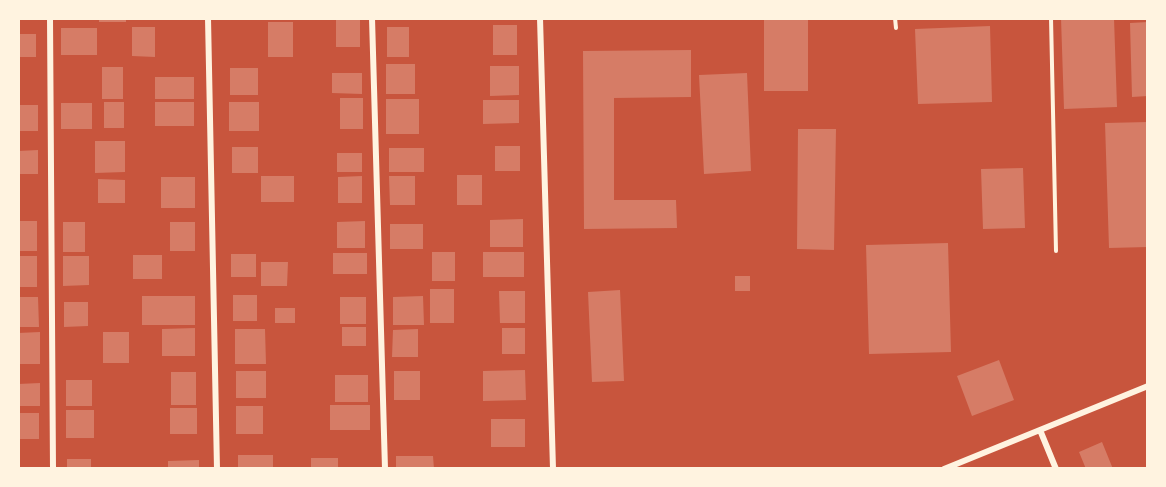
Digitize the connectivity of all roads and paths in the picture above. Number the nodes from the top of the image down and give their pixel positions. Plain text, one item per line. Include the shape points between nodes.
1 (50, 18) edge
2 (208, 18) edge
3 (372, 18) edge
4 (540, 18) edge
5 (896, 18) edge
6 (1051, 18) edge
7 (896, 28) dead end
8 (1056, 251) dead end
9 (1148, 387) edge
10 (1040, 430) junction
11 (53, 469) edge
12 (217, 469) edge
13 (385, 469) edge
14 (553, 469) edge
15 (944, 469) edge
16 (1056, 469) edge

1 - 11 street
2 - 12 street
3 - 13 street
4 - 14 street
5 - 7 lane
6 - 8 lane
9 - 10 street
10 - 15 street
10 - 16 street

